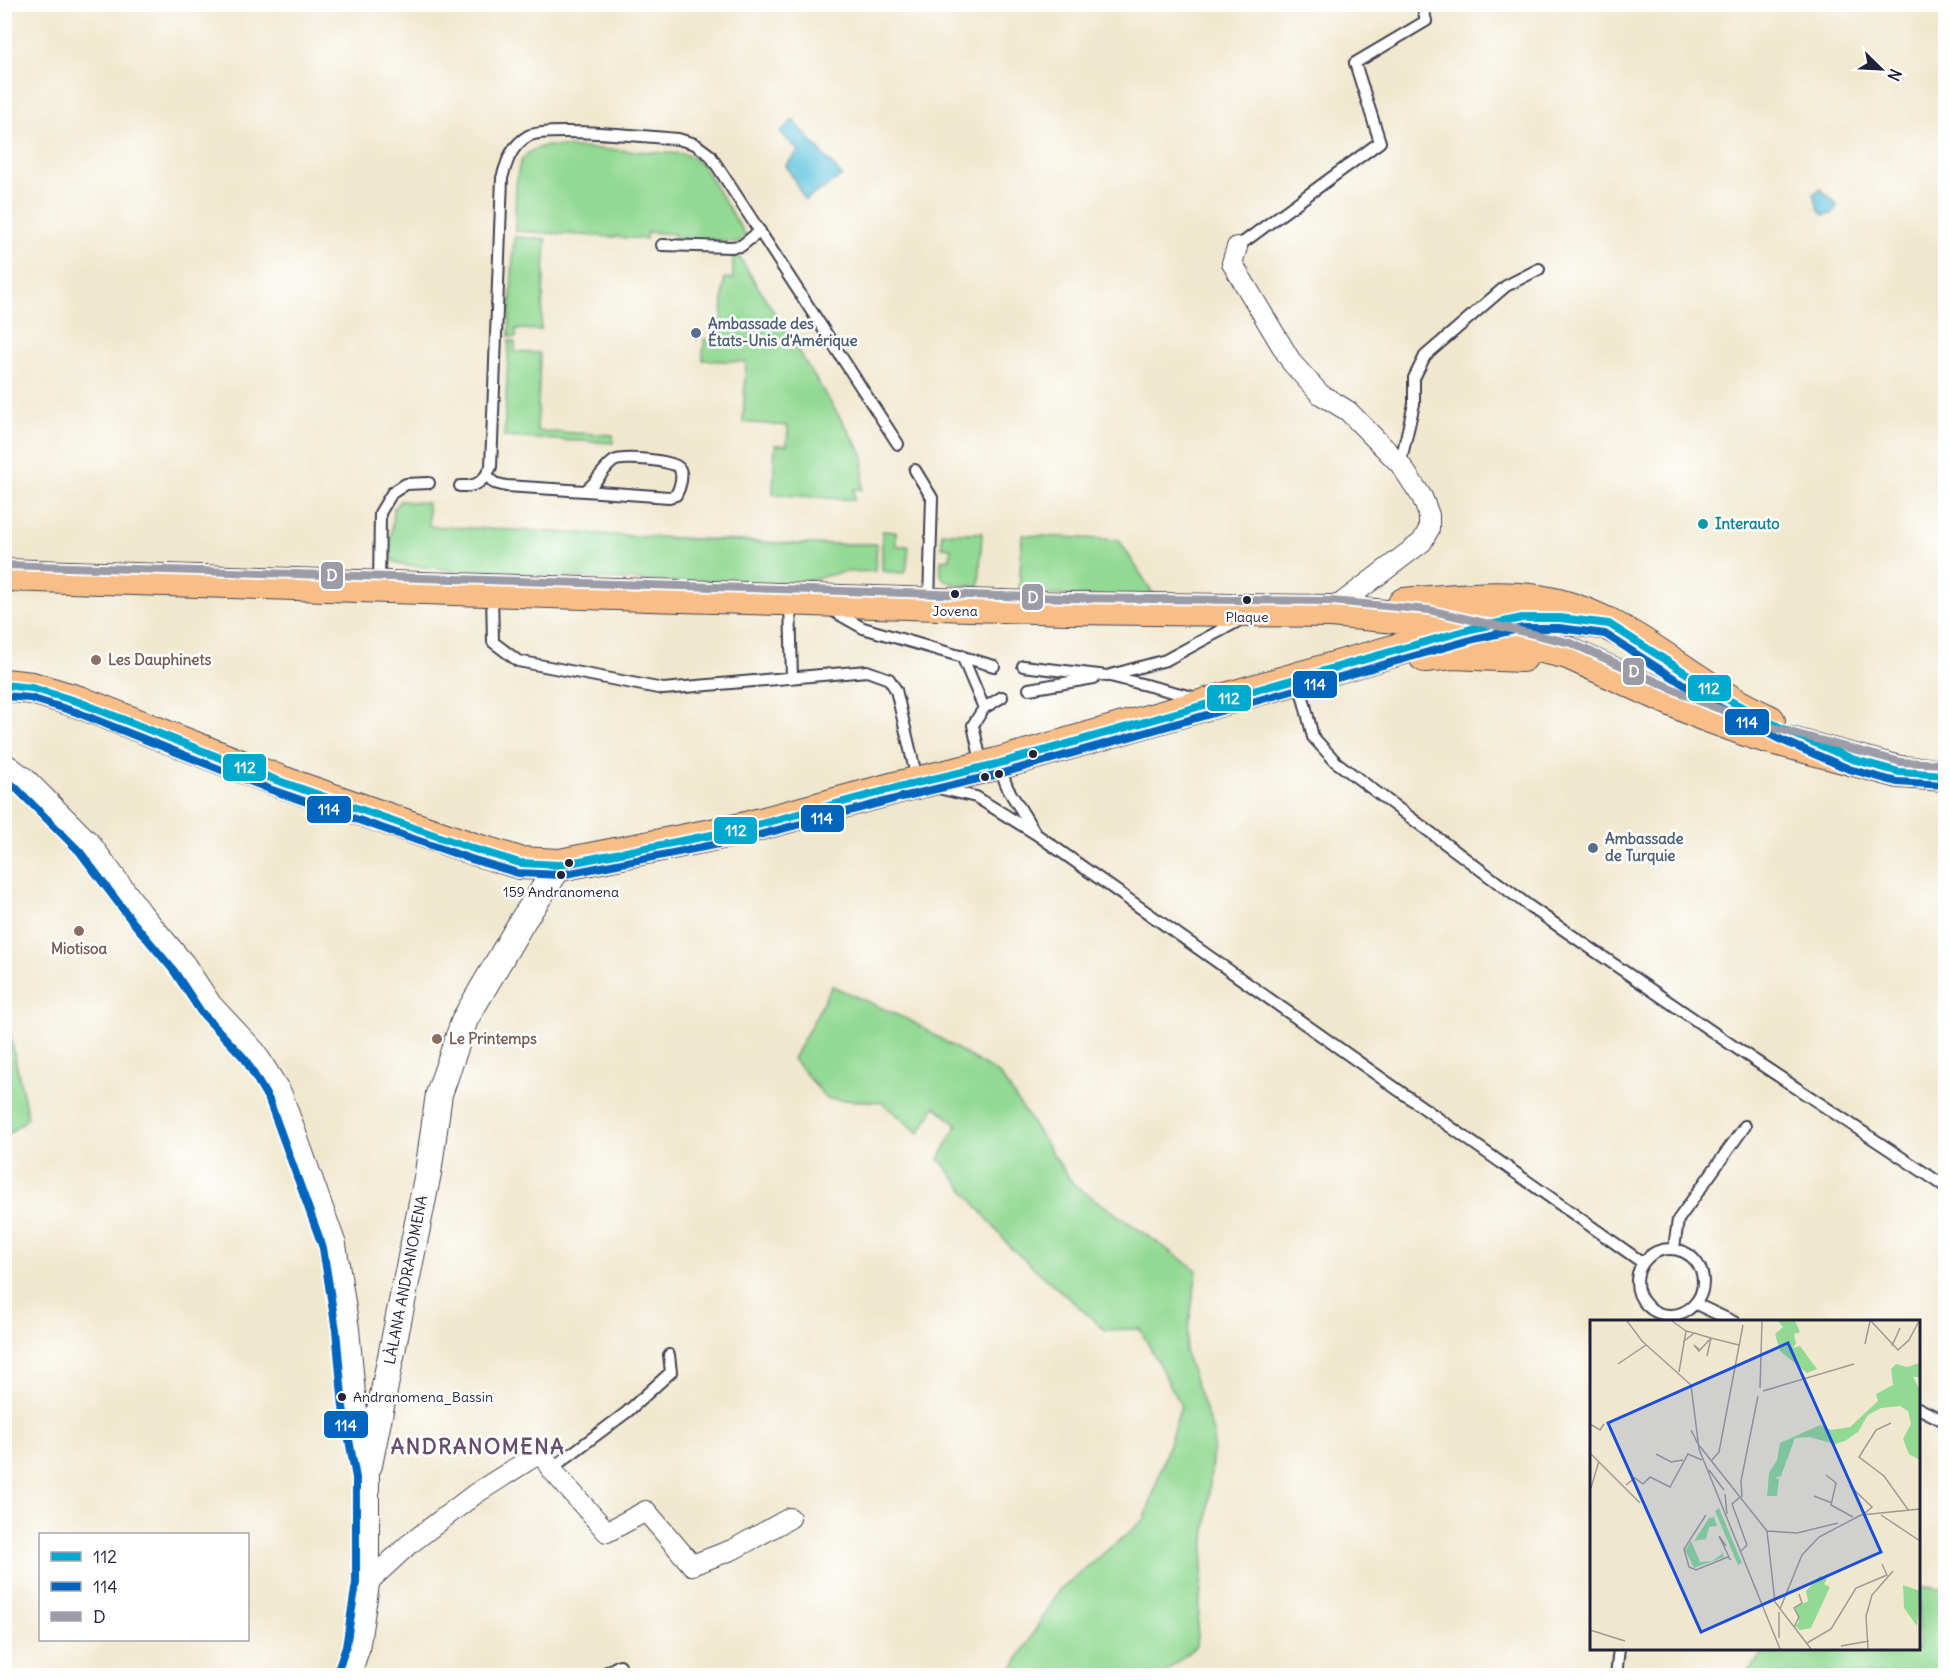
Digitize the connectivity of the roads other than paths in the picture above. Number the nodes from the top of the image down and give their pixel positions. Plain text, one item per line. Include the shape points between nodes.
1 (1422, 4) edge
2 (760, 231) junction
3 (662, 245) dead end
4 (1237, 247) joint
5 (1539, 269) dead end
6 (897, 444) dead end
7 (1400, 464) junction
8 (915, 470) dead end
9 (487, 475) junction
10 (429, 483) dead end
11 (460, 486) dead end
12 (585, 491) junction
13 (4, 575) edge
14 (379, 587) junction
15 (492, 591) junction
16 (801, 600) junction
17 (928, 604) junction
18 (1258, 610) junction
19 (1331, 611) junction
20 (1610, 624) junction
21 (1471, 629) junction
22 (962, 656) junction
23 (994, 666) dead end
24 (1023, 666) dead end
25 (1605, 670) junction
26 (1107, 676) junction
27 (792, 678) junction
28 (1298, 678) junction
29 (4, 685) edge
30 (1029, 689) dead end
31 (1002, 697) dead end
32 (1214, 702) junction
33 (984, 708) junction
34 (1852, 759) junction
35 (990, 765) junction
36 (4, 766) edge
37 (1946, 775) edge
38 (908, 784) junction
39 (1036, 834) junction
40 (561, 865) junction
41 (1745, 1126) dead end
42 (1946, 1187) edge
43 (1674, 1248) junction
44 (1642, 1263) junction
45 (1696, 1304) junction
46 (1662, 1318) edge
47 (1730, 1320) edge
48 (669, 1355) dead end
49 (1920, 1409) edge
50 (1946, 1422) edge
51 (551, 1469) junction
52 (366, 1477) junction
53 (790, 1518) dead end
54 (366, 1584) junction
55 (1619, 1650) edge
56 (620, 1665) dead end
57 (348, 1674) edge
58 (600, 1676) edge
59 (1616, 1676) edge

1 - 4 lane via 1426,21 1355,63 1380,142
2 - 3 lane via 741,246 730,248
2 - 6 lane
2 - 9 lane via 710,155 695,144 678,139 550,131 529,135 511,150 502,178 492,467
4 - 7 street via 1232,263 1292,363 1320,394 1348,411
5 - 7 lane via 1506,286 1425,356 1414,378 1414,404
7 - 19 street via 1422,497 1429,529 1422,542
8 - 17 lane via 932,498
9 - 11 lane via 473,486
9 - 12 lane via 494,483 506,486
10 - 14 lane via 406,484 392,493 380,513
12 - 12 lane via 614,461 626,458 671,463 681,473 680,488 669,497
13 - 14 main road
14 - 15 main road
15 - 16 main road
15 - 27 lane via 493,642 518,662 663,689
16 - 17 main road
16 - 22 lane via 863,628
16 - 27 lane
17 - 18 main road
18 - 19 main road
18 - 26 lane via 1166,660
19 - 20 main road via 1500,598 1556,604
19 - 21 main road via 1428,620
20 - 21 main road via 1522,618
20 - 34 main road via 1725,699
21 - 25 main road via 1568,653
21 - 28 main road
22 - 23 lane
22 - 33 lane
24 - 26 lane
25 - 28 main road via 1530,656 1453,653
25 - 34 main road via 1757,734
26 - 30 lane
26 - 32 lane
27 - 38 lane via 867,671 889,680 896,690
28 - 32 main road
28 - 42 lane via 1313,737 1336,762 1529,906
29 - 40 main road via 32,688 79,702 276,780 474,849 520,863
31 - 33 lane
32 - 35 main road
33 - 35 lane via 973,725
34 - 37 main road via 1899,772
35 - 38 main road
35 - 39 lane
36 - 52 street via 88,845 182,965 209,1006 252,1053 279,1095 333,1245
38 - 39 lane via 976,797
38 - 40 main road via 742,829
39 - 44 lane
40 - 52 street, LÀLANA ANDRANOMENA via 523,920 465,1019 438,1094 428,1173
41 - 43 lane via 1678,1220
43 - 44 lane via 1651,1254
43 - 45 lane via 1686,1252 1702,1269 1702,1294
44 - 46 lane via 1636,1283 1639,1294 1644,1304
45 - 46 lane via 1686,1312
45 - 47 lane
48 - 51 lane via 671,1372 627,1412
49 - 50 lane
51 - 53 street via 607,1532 646,1511 692,1565 734,1549
51 - 54 street via 541,1452 475,1494 407,1546
52 - 54 street
54 - 57 street
55 - 59 lane
56 - 58 lane

